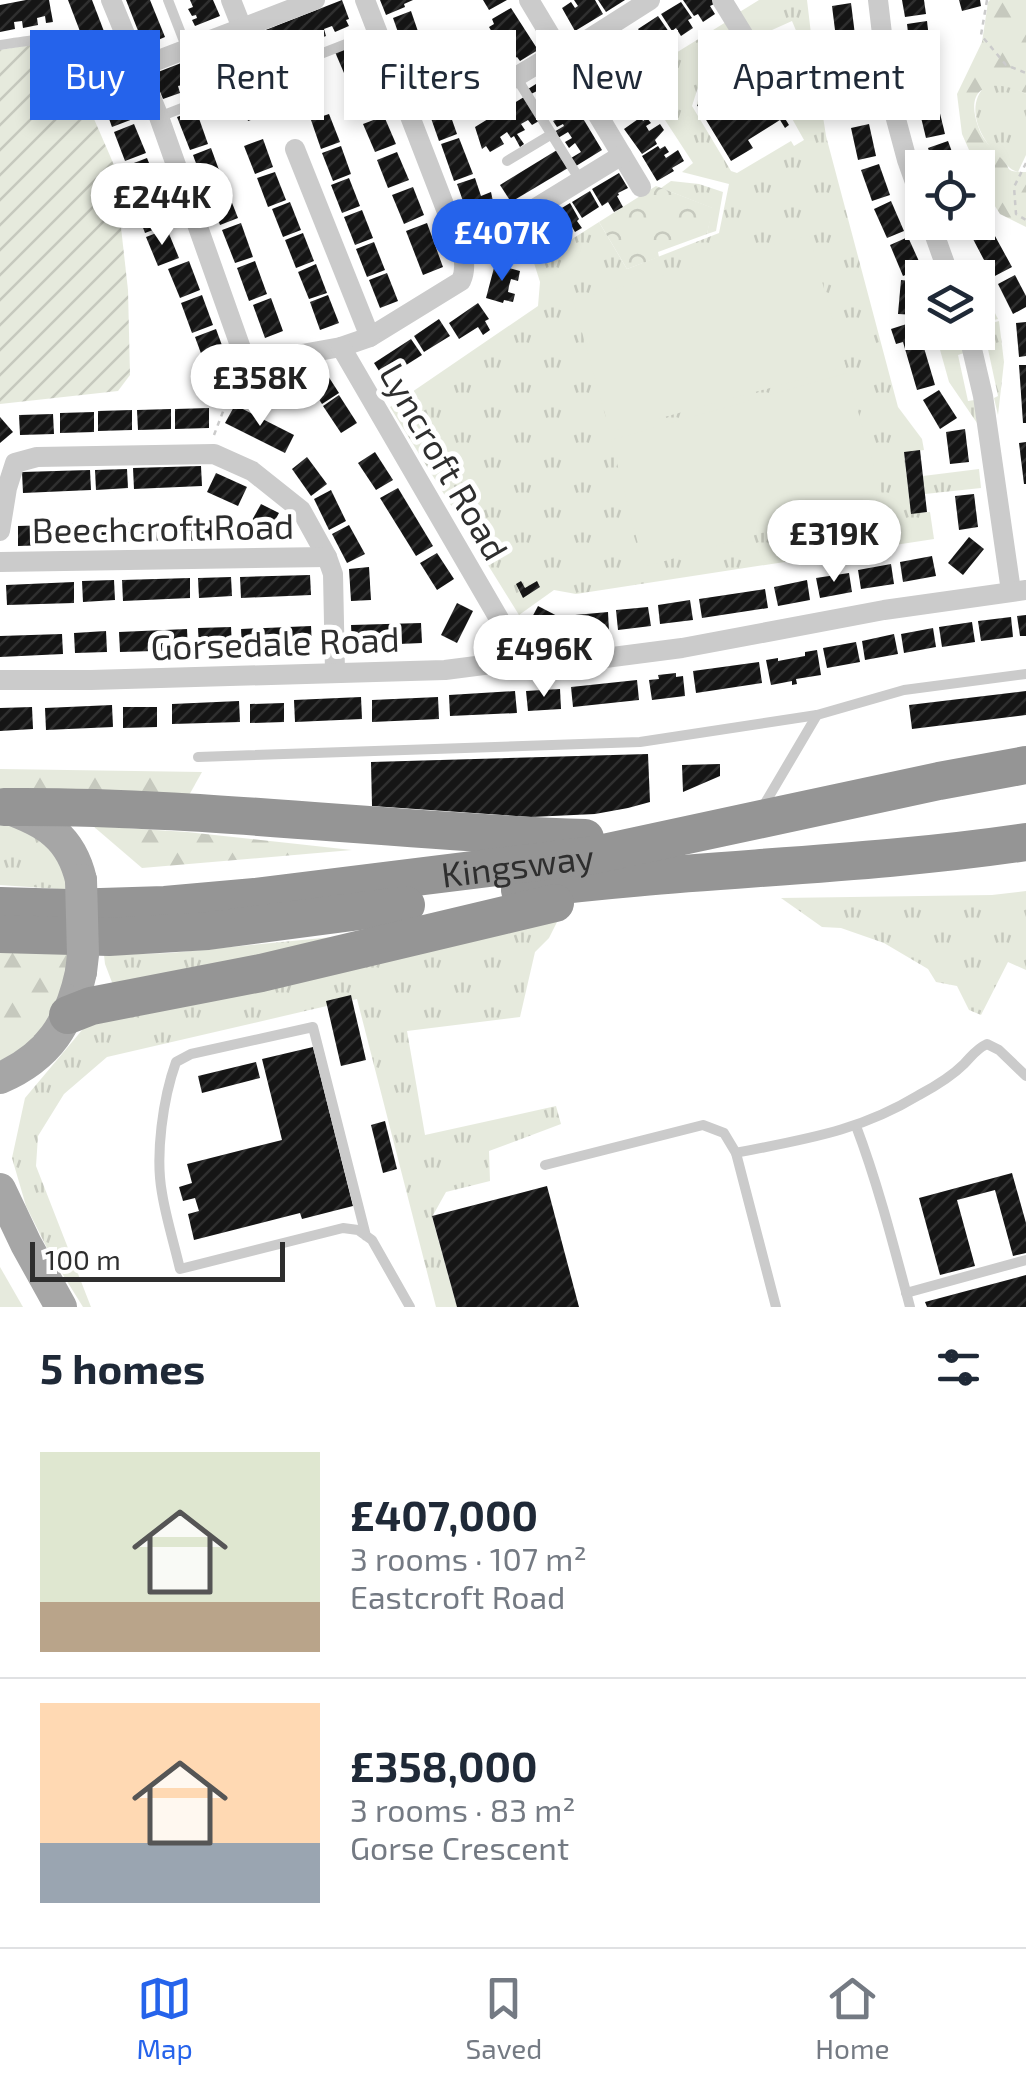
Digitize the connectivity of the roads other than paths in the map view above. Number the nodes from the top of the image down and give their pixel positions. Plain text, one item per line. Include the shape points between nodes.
1 (111, 0) edge
2 (168, 0) edge
3 (231, 0) edge
4 (365, 0) edge
5 (529, 0) edge
6 (650, 0) edge
7 (722, 0) edge
8 (878, 0) edge
9 (303, 2) edge
10 (242, 28) junction
11 (124, 30) edge
12 (237, 30) edge
13 (377, 30) edge
14 (547, 30) edge
15 (600, 30) edge
16 (740, 30) edge
17 (180, 31) edge
18 (30, 40) edge
19 (0, 45) edge
20 (344, 45) edge
21 (536, 66) edge
22 (516, 76) joint
23 (160, 117) edge
24 (160, 120) edge
25 (411, 120) edge
26 (601, 120) edge
27 (552, 134) junction
28 (295, 149) dead end
29 (905, 152) edge
30 (622, 155) junction
31 (506, 161) dead end
32 (580, 180) junction
33 (641, 186) dead end
34 (520, 216) dead end
35 (370, 338) junction
36 (341, 347) junction
37 (972, 350) edge
38 (0, 531) edge
39 (326, 557) junction
40 (0, 562) edge
41 (1018, 590) edge
42 (523, 660) junction
43 (335, 672) junction
44 (1026, 674) edge
45 (0, 680) edge
46 (818, 714) junction
47 (198, 757) dead end
48 (1026, 765) edge
49 (2, 807) edge
50 (756, 820) junction
51 (672, 838) junction
52 (1026, 842) edge
53 (679, 875) junction
54 (0, 906) edge
55 (0, 934) edge
56 (68, 1015) junction
57 (10, 1074) edge
58 (1026, 1076) edge
59 (0, 1107) edge
60 (856, 1126) junction
61 (736, 1152) junction
62 (546, 1164) dead end
63 (0, 1189) edge
64 (366, 1236) junction
65 (0, 1243) edge
66 (1026, 1260) edge
67 (906, 1293) junction
68 (36, 1307) edge
69 (61, 1307) edge
70 (410, 1307) edge
71 (776, 1307) edge
72 (910, 1307) edge

1 - 11 street
2 - 17 lane
3 - 10 street
4 - 13 street
5 - 14 street
6 - 15 street
7 - 16 street
8 - 29 street via 889,92
9 - 10 street
10 - 12 street
18 - 19 lane
20 - 23 lane
21 - 22 street
22 - 27 lane
24 - 36 street via 243,354 256,359
25 - 35 street via 466,264 460,281
26 - 30 street
27 - 31 lane
27 - 32 lane
28 - 35 street
30 - 32 street
30 - 33 street
32 - 34 street
35 - 36 street
36 - 42 street, Lyncroft Road
37 - 41 street
38 - 39 street via 15,464 37,456 214,454 252,471 300,510
39 - 40 street, Beechcroft Road
39 - 43 street
41 - 42 street, Gorsedale Road via 682,648
42 - 43 street, Gorsedale Road via 445,670
43 - 45 street, Gorsedale Road
44 - 46 lane via 904,690
46 - 47 lane via 640,742
46 - 50 lane
48 - 50 highway, Kingsway
49 - 51 highway via 90,806 506,836
49 - 56 main road, bridge via 51,829 77,861 83,955
50 - 51 highway, Kingsway
51 - 54 highway, Kingsway via 594,855 255,897 165,906
52 - 53 highway, Kingsway
53 - 55 highway, Kingsway via 208,931
53 - 56 highway
56 - 57 main road via 37,1056
57 - 59 main road
58 - 60 lane via 994,1046 981,1046 920,1095
60 - 61 lane
60 - 67 lane
61 - 62 lane via 724,1134 703,1125
61 - 71 lane
63 - 69 main road
64 - 64 lane via 342,1228 180,1268 160,1162 176,1062 312,1027
64 - 70 lane
65 - 68 main road
66 - 67 lane
67 - 72 lane

